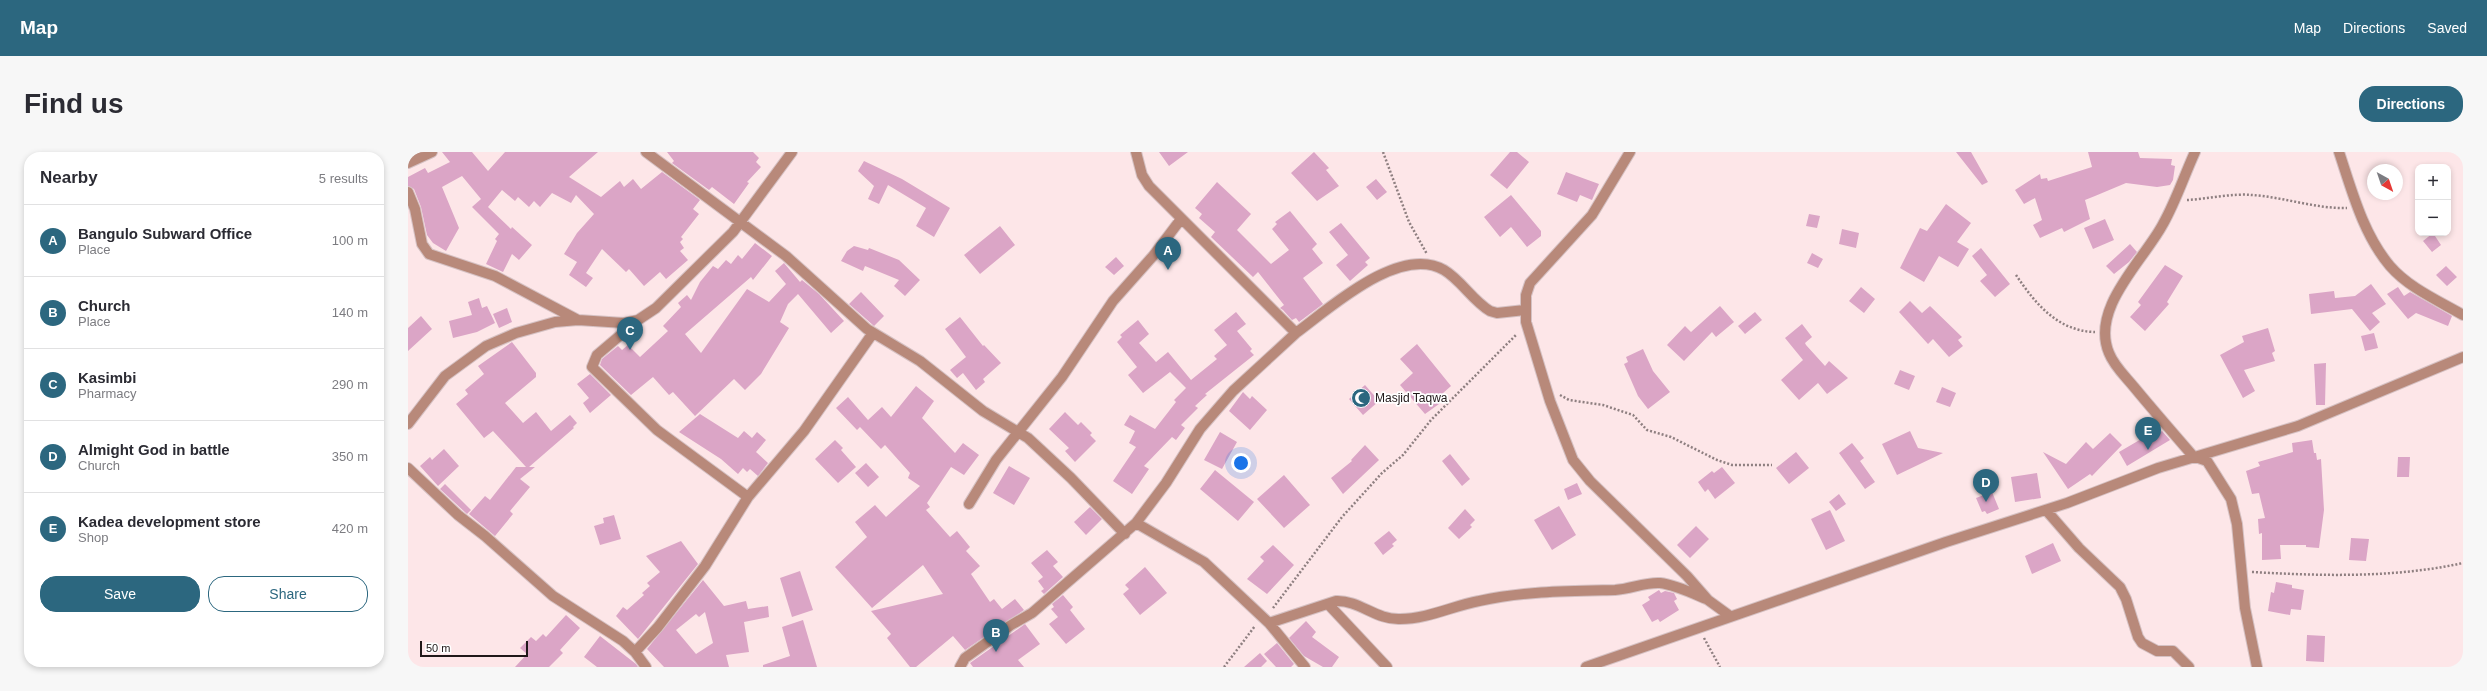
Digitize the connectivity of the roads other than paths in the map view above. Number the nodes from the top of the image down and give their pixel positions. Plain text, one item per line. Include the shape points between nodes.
1 (432, 152) edge
2 (646, 152) edge
3 (792, 152) edge
4 (1136, 152) edge
5 (1630, 152) edge
6 (2195, 152) edge
7 (2339, 152) edge
8 (408, 162) edge
9 (408, 192) edge
10 (1181, 219) junction
11 (741, 222) junction
12 (1525, 310) junction
13 (2463, 315) edge
14 (578, 320) junction
15 (638, 320) junction
16 (873, 333) junction
17 (1296, 333) junction
18 (2463, 357) edge
19 (408, 424) edge
20 (1018, 430) junction
21 (2193, 456) junction
22 (408, 468) edge
23 (748, 498) junction
24 (969, 504) dead end
25 (2046, 510) junction
26 (1136, 523) junction
27 (1125, 534) junction
28 (1708, 600) junction
29 (1328, 604) junction
30 (1730, 616) junction
31 (1266, 620) junction
32 (635, 652) junction
33 (646, 667) edge
34 (960, 667) edge
35 (1305, 667) edge
36 (1387, 667) edge
37 (1586, 667) edge
38 (2189, 667) edge
39 (2257, 667) edge

1 - 8 street
2 - 11 street
3 - 11 street
4 - 10 street via 1142,175 1149,186
5 - 12 street via 1592,215 1530,284
6 - 21 street via 2154,241 2130,271 2104,328 2105,343 2114,363
7 - 13 street via 2357,208 2390,266 2413,286
9 - 14 street via 415,209 422,244 430,254 495,276
10 - 17 street
10 - 20 street via 1153,256 1113,301 1062,377
11 - 15 street via 722,245 656,308
11 - 16 street via 786,256
12 - 17 street via 1497,313 1490,311 1445,271 1433,265 1408,265 1376,278 1339,301
12 - 28 street via 1526,322 1550,401 1572,460 1590,481 1688,576
14 - 15 street via 624,323
14 - 19 street via 555,322 486,346 445,376
15 - 23 street via 597,355 592,366 657,430
16 - 20 street via 920,361 983,410
16 - 23 street via 804,431
17 - 26 street via 1233,391 1200,429 1166,483
18 - 21 street via 2298,426
20 - 24 street
20 - 27 street via 1071,478
21 - 25 street
21 - 39 street via 2207,461 2231,498 2237,524 2245,608
22 - 32 street via 458,515 486,536 553,596 610,631
23 - 32 street via 705,566 658,627
25 - 30 street
25 - 38 street via 2079,548 2120,587 2142,643 2157,651 2172,651
26 - 27 street
26 - 31 street via 1204,562
27 - 34 street via 1032,613 965,658
28 - 29 street via 1675,586 1650,583 1617,590 1512,594 1477,601 1426,617 1398,619 1378,616 1346,601
28 - 30 street
29 - 31 street
29 - 36 street
30 - 37 street
31 - 35 street
32 - 33 street

